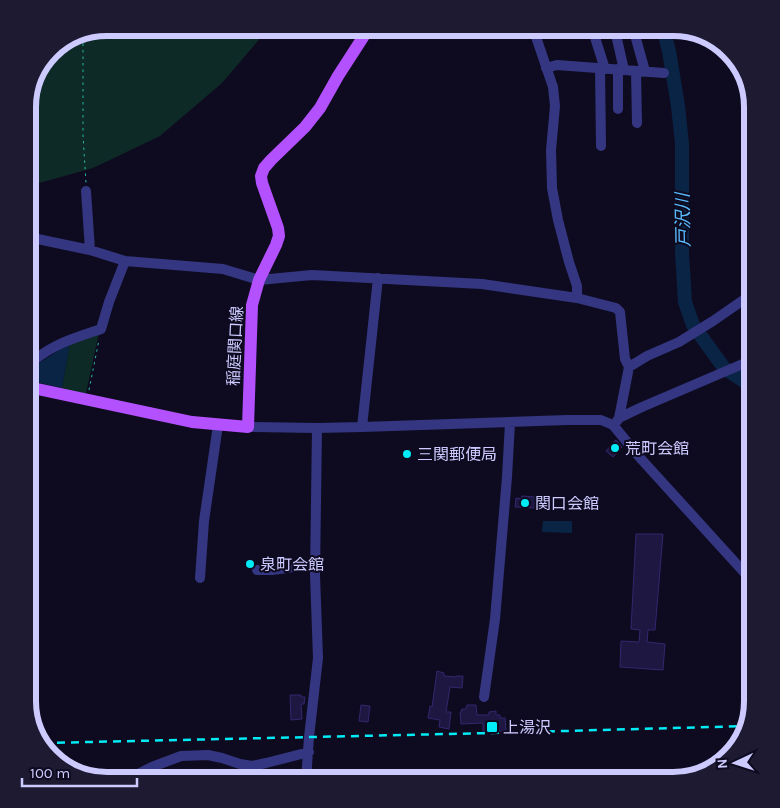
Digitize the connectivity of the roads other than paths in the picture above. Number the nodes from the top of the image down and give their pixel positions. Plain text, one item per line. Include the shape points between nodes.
1 (364, 36) edge
2 (536, 36) edge
3 (594, 36) edge
4 (616, 36) edge
5 (634, 36) edge
6 (546, 68) junction
7 (602, 68) junction
8 (621, 70) junction
9 (641, 71) junction
10 (664, 72) dead end
11 (618, 109) dead end
12 (637, 123) dead end
13 (601, 146) dead end
14 (86, 191) road end
15 (36, 239) edge
16 (90, 250) junction
17 (125, 261) junction
18 (378, 278) junction
19 (259, 280) junction
20 (577, 298) junction
21 (744, 300) edge
22 (36, 358) edge
23 (744, 364) edge
24 (629, 368) junction
25 (36, 389) edge
26 (616, 422) junction
27 (510, 423) junction
28 (218, 425) junction
29 (248, 427) junction
30 (362, 427) junction
31 (317, 428) junction
32 (315, 564) junction
33 (257, 570) dead end
34 (744, 572) edge
35 (200, 578) dead end
36 (484, 698) dead end
37 (309, 752) junction
38 (142, 772) edge
39 (307, 772) edge

1 - 19 main road, 稲庭関口線 via 320,108 264,168 262,184 279,236
2 - 6 street
3 - 7 street
4 - 8 street
5 - 9 street
6 - 7 street via 556,65
6 - 20 street via 553,87 554,106 550,150 552,188 577,286
7 - 8 street
7 - 13 street
8 - 9 street
8 - 11 street
9 - 10 street
9 - 12 street
14 - 16 street
15 - 16 street
16 - 17 street
17 - 19 street via 223,269
17 - 22 street via 101,329 46,350
18 - 19 street via 312,275
18 - 20 street via 482,284
18 - 30 street
19 - 29 main road, 稲庭関口線 via 252,305
20 - 24 street via 616,308 620,312 625,359
21 - 24 street via 679,342
23 - 26 street via 642,407
24 - 26 street
25 - 28 main road
26 - 27 street
26 - 34 street via 642,460
27 - 30 street
27 - 36 street via 495,619
28 - 29 main road
28 - 35 street via 204,521
29 - 31 street
30 - 31 street
31 - 32 street
32 - 33 street
32 - 37 street via 318,658
37 - 38 street via 252,766 208,755 181,756
37 - 39 street

